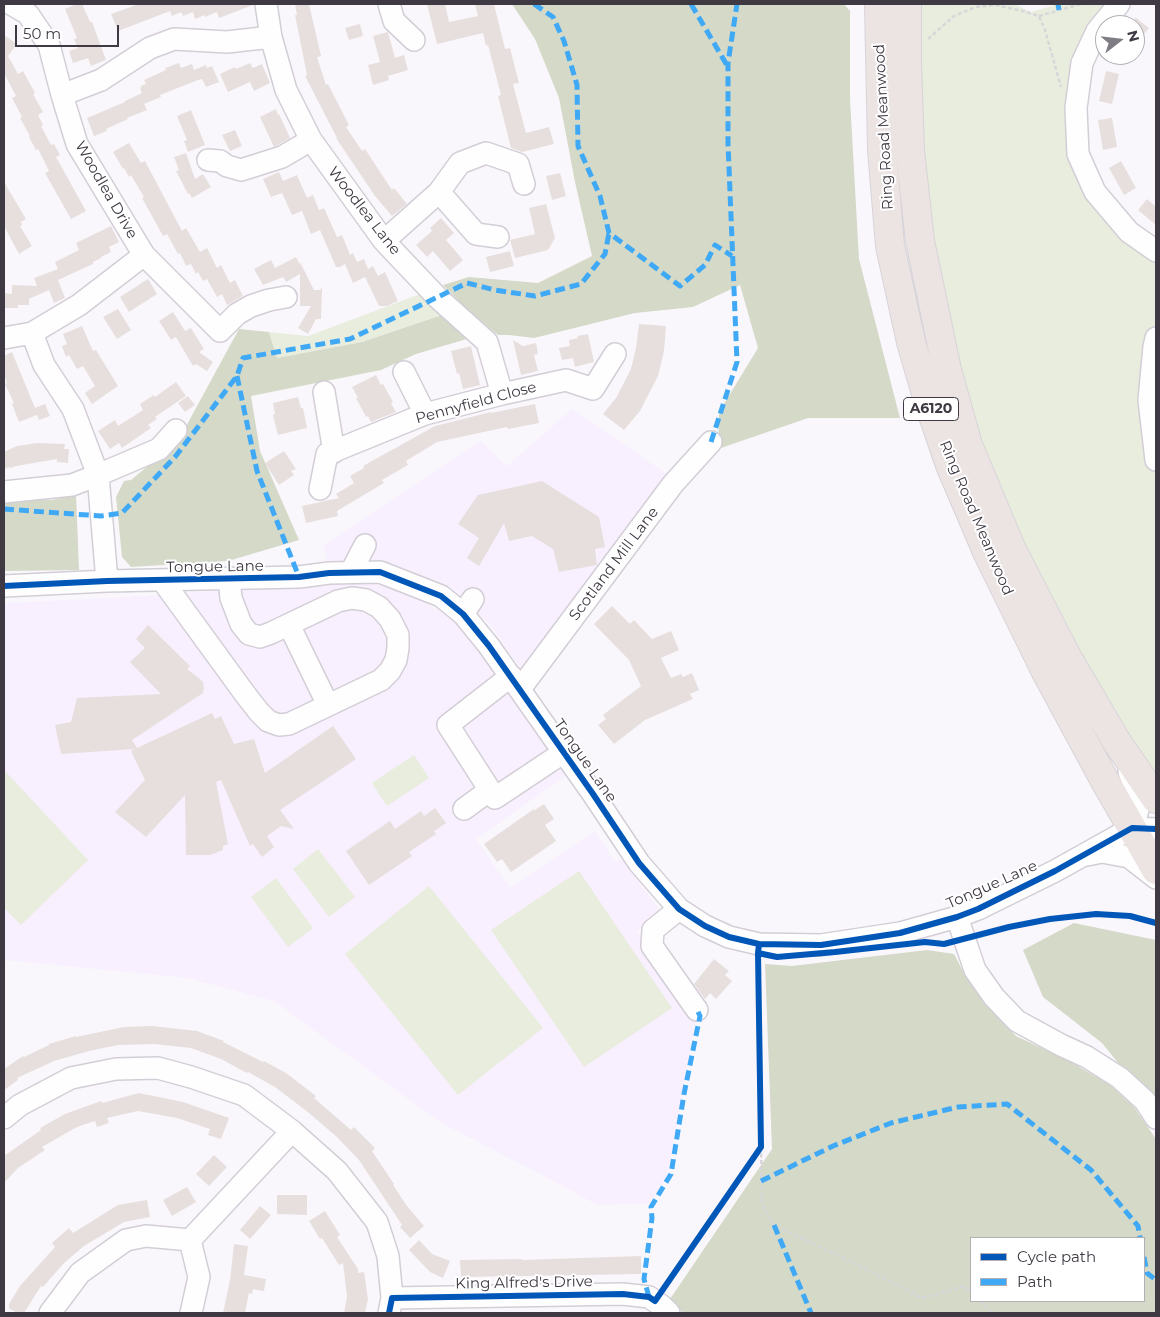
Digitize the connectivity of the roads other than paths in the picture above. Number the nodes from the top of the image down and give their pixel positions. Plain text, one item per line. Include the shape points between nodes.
1 (266, 4) edge
2 (879, 4) edge
3 (907, 4) edge
4 (1119, 4) edge
5 (26, 7) edge
6 (390, 12) edge
7 (271, 37) junction
8 (414, 40) dead end
9 (62, 94) junction
10 (311, 140) junction
11 (208, 160) dead end
12 (524, 184) dead end
13 (439, 192) junction
14 (498, 237) dead end
15 (384, 241) junction
16 (1156, 251) edge
17 (144, 255) junction
18 (286, 297) dead end
19 (32, 333) junction
20 (4, 338) edge
21 (1156, 338) edge
22 (615, 354) dead end
23 (404, 372) dead end
24 (324, 392) dead end
25 (502, 394) junction
26 (425, 414) junction
27 (176, 430) dead end
28 (711, 442) dead end
29 (334, 452) junction
30 (1156, 460) edge
31 (98, 475) junction
32 (320, 488) dead end
33 (4, 492) edge
34 (365, 545) dead end
35 (351, 572) junction
36 (229, 579) junction
37 (162, 580) junction
38 (107, 582) junction
39 (4, 586) edge
40 (289, 625) junction
41 (515, 682) junction
42 (328, 705) junction
43 (1117, 742) junction
44 (564, 752) junction
45 (490, 790) junction
46 (1156, 799) edge
47 (464, 809) dead end
48 (1144, 829) edge
49 (1081, 856) junction
50 (1156, 870) edge
51 (1156, 878) edge
52 (679, 909) junction
53 (957, 917) junction
54 (697, 1010) dead end
55 (4, 1118) edge
56 (1156, 1118) edge
57 (292, 1131) junction
58 (190, 1240) junction
59 (391, 1306) edge
60 (50, 1313) edge
61 (191, 1313) edge
62 (669, 1313) edge

1 - 7 street, Woodlea Lane
2 - 48 highway, Ring Road Meanwood / A6120 via 882,150 890,246 911,342 929,404 950,465 1045,670 1105,781
3 - 43 highway, Ring Road Meanwood / A6120 via 910,151 920,241 947,370 968,445 1011,548 1066,655
4 - 16 street via 1097,31 1082,63 1076,108 1078,154 1095,192 1128,232
5 - 9 street, Woodlea Drive via 49,45
6 - 8 street
7 - 9 street via 227,42 174,39 150,48 101,80
7 - 10 street, Woodlea Lane via 286,90
9 - 17 street, Woodlea Drive via 78,144
10 - 11 street via 282,157 241,170 220,161
10 - 15 street, Woodlea Lane
12 - 13 street via 518,164 486,153 460,163
13 - 14 street via 476,234
13 - 15 street
15 - 25 street, Woodlea Lane via 438,298 487,342
17 - 18 street, Woodlea Drive via 220,331 237,314 251,306
17 - 19 street via 79,305
19 - 20 street
19 - 31 street via 44,364 73,409
21 - 30 street via 1149,400
22 - 25 street, Pennyfield Close via 593,389 566,380
23 - 26 street
24 - 29 street
25 - 26 street, Pennyfield Close
26 - 29 street, Pennyfield Close
27 - 31 street via 159,449
28 - 41 street, Scotland Mill Lane via 630,529
29 - 32 street via 327,454
31 - 33 street via 72,485
31 - 38 street
34 - 35 street
35 - 36 street, Tongue Lane
35 - 41 street, Tongue Lane via 380,572 468,607 489,646
36 - 37 street, Tongue Lane
36 - 40 street via 236,612 249,634 260,637
37 - 38 street, Tongue Lane
37 - 42 street via 268,721 280,726 289,724
38 - 39 street, Tongue Lane
40 - 42 street
40 - 42 street via 338,601 352,598 366,600 379,607 398,635 396,660 390,671 381,680
41 - 44 street, Tongue Lane
41 - 45 street, Scotland Mill Lane via 448,725
43 - 46 highway, Ring Road Meanwood / A6120
43 - 48 street, Ring Road Meanwood via 1140,800 1136,818
44 - 45 street via 496,798
44 - 52 street, Tongue Lane via 639,863
45 - 47 street
48 - 49 street, Tongue Lane
48 - 50 highway, A6120
49 - 51 street, Tongue Lane via 1102,852 1129,857
49 - 53 street, Tongue Lane
52 - 53 street, Tongue Lane via 729,937 759,944 821,945 900,933
52 - 54 street via 653,930 652,946
53 - 56 street via 975,970 1017,1021 1120,1078
55 - 57 street via 20,1105 71,1078 116,1068 158,1068 244,1095
57 - 58 street
57 - 59 street via 337,1171 377,1222 388,1256
58 - 60 street via 146,1236 126,1240 80,1273
58 - 61 street via 198,1277
59 - 62 street, King Alfred's Drive via 623,1294 649,1297

